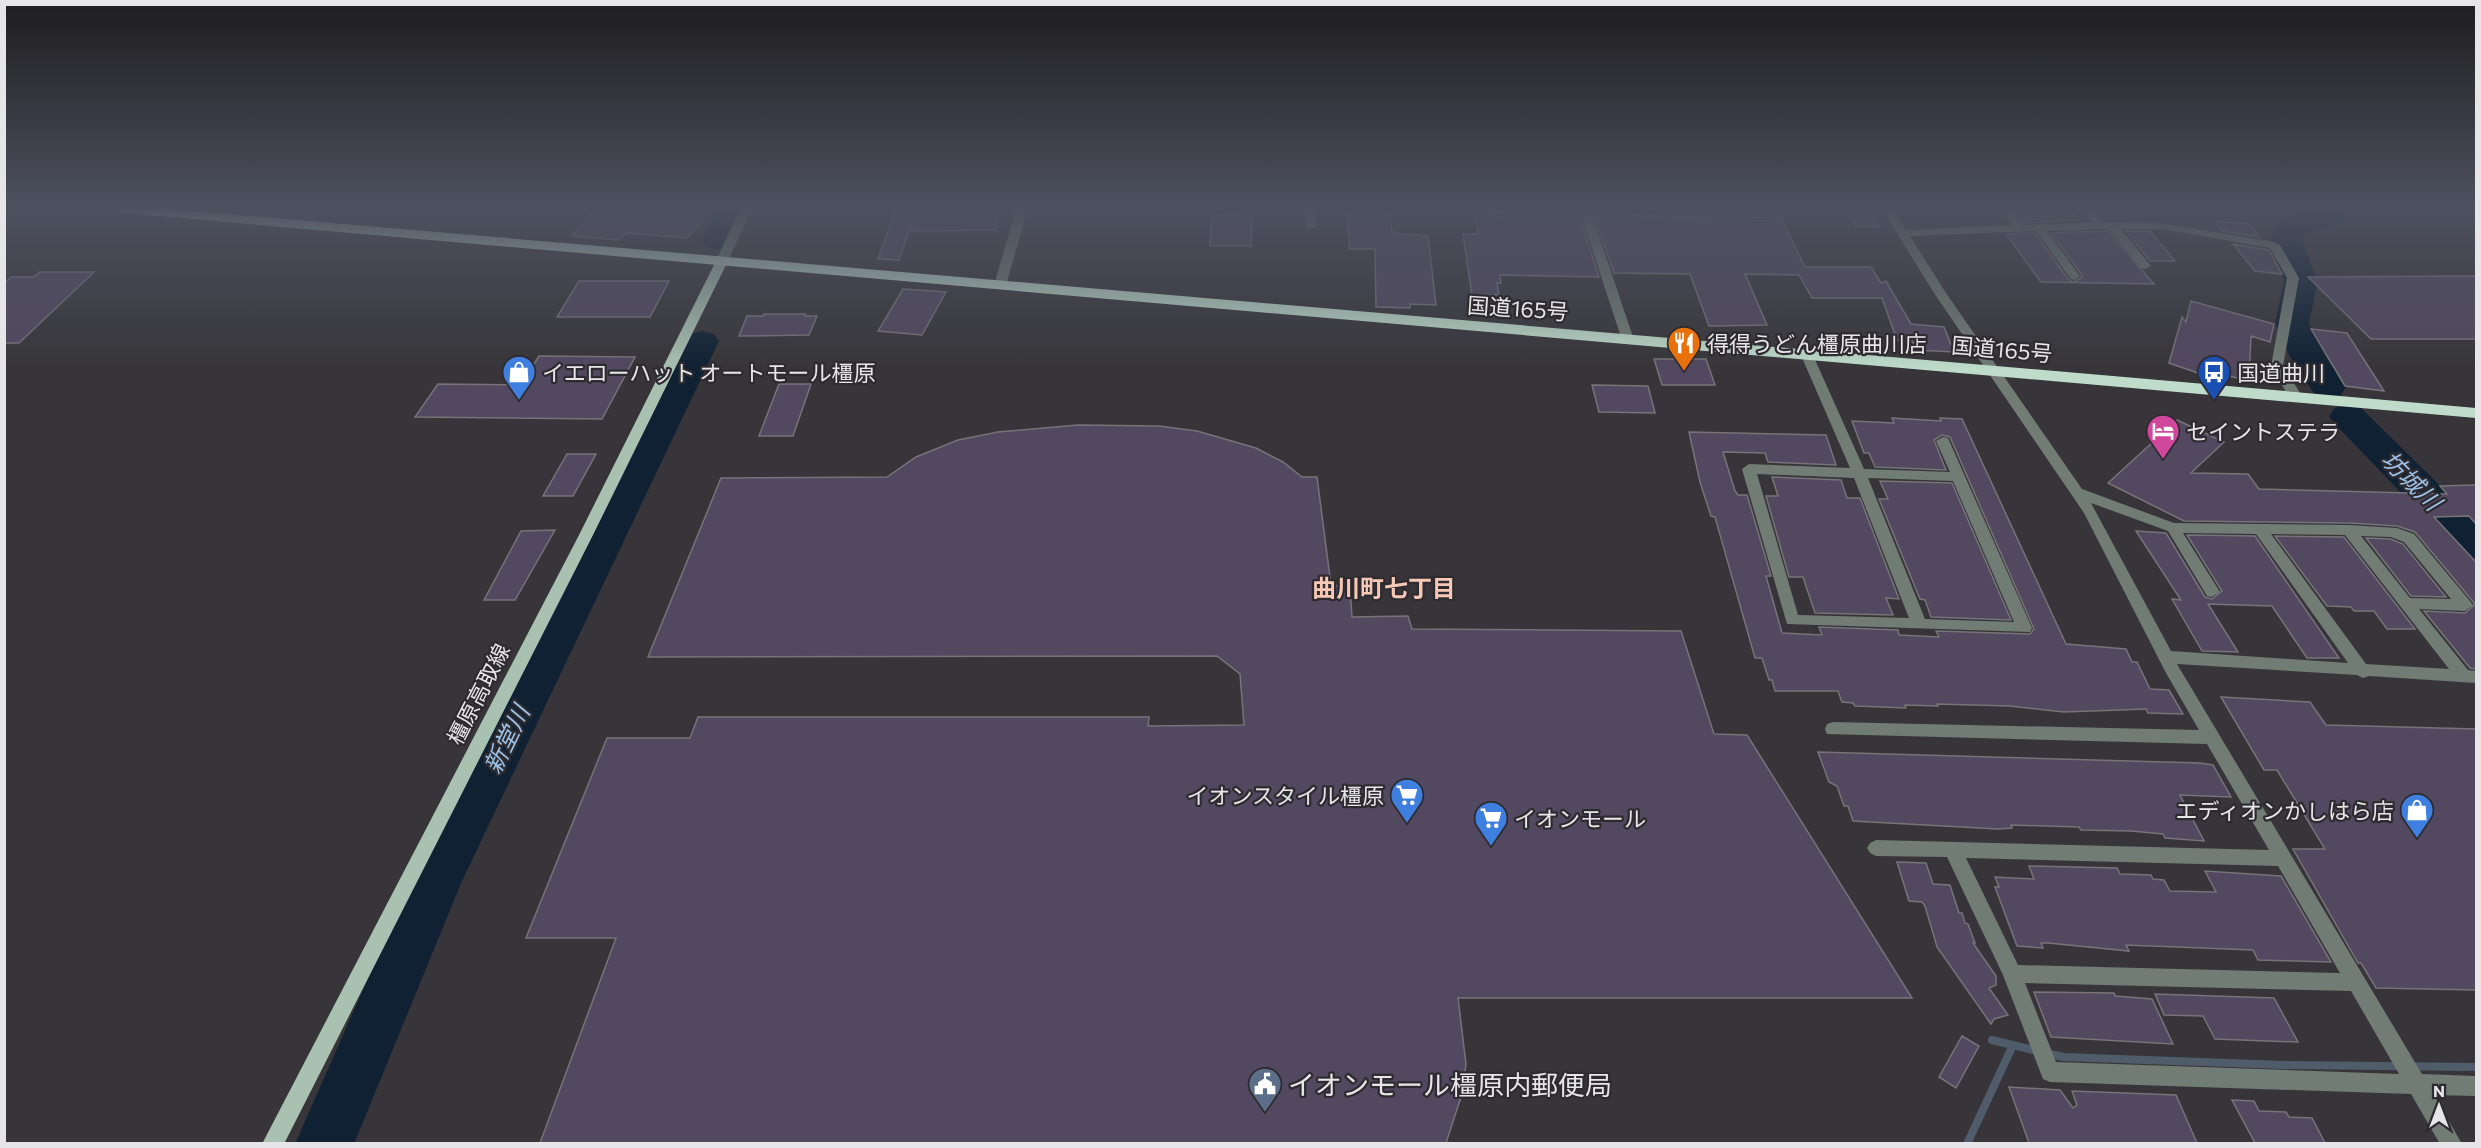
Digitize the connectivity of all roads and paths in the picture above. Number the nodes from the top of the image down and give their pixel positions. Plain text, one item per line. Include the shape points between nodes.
1 (717, 263) edge
2 (722, 263) junction
3 (1006, 263) edge
4 (1602, 263) edge
5 (1922, 263) edge
6 (2064, 263) edge
7 (2142, 263) edge
8 (2284, 263) edge
9 (2145, 266) dead end
10 (2074, 276) dead end
11 (1000, 285) junction
12 (1627, 337) junction
13 (1806, 353) junction
14 (1994, 370) junction
15 (2295, 396) junction
16 (2476, 413) edge
17 (1943, 441) dead end
18 (1859, 473) junction
19 (1959, 477) junction
20 (2078, 493) junction
21 (2173, 528) junction
22 (2259, 528) junction
23 (2349, 530) junction
24 (2212, 592) dead end
25 (2406, 603) junction
26 (1919, 624) junction
27 (2166, 657) junction
28 (2363, 672) junction
29 (2470, 677) edge
30 (1833, 729) dead end
31 (2212, 737) junction
32 (1876, 848) dead end
33 (1953, 850) junction
34 (2284, 858) junction
35 (2012, 974) junction
36 (2357, 982) junction
37 (2418, 1085) junction
38 (2476, 1086) edge
39 (272, 1143) edge
40 (2452, 1143) edge

1 - 2 highway, 国道165号
2 - 11 highway, 国道165号
2 - 39 main road, 橿原高取線
3 - 11 street
4 - 12 street
5 - 14 street
6 - 10 street
7 - 9 street
8 - 15 street via 2293,278 2277,366
11 - 12 highway, 国道165号
12 - 13 highway, 国道165号
13 - 14 highway, 国道165号
13 - 18 street
14 - 15 highway, 国道165号
14 - 20 street
15 - 16 highway, 国道165号
17 - 19 street
18 - 19 street
18 - 26 street
18 - 26 street via 1749,469 1792,620
19 - 26 street via 2024,628
20 - 21 street
20 - 27 street
21 - 22 street
21 - 24 street
22 - 23 street
22 - 28 street
23 - 25 street
23 - 25 street via 2392,532 2409,538 2465,605
25 - 29 street
27 - 28 street
27 - 31 street
28 - 29 street
30 - 31 street
31 - 34 street
32 - 33 street
33 - 34 street
33 - 35 street
34 - 36 street
35 - 36 street
35 - 37 street via 2050,1072
36 - 37 street
37 - 38 street
37 - 40 street

